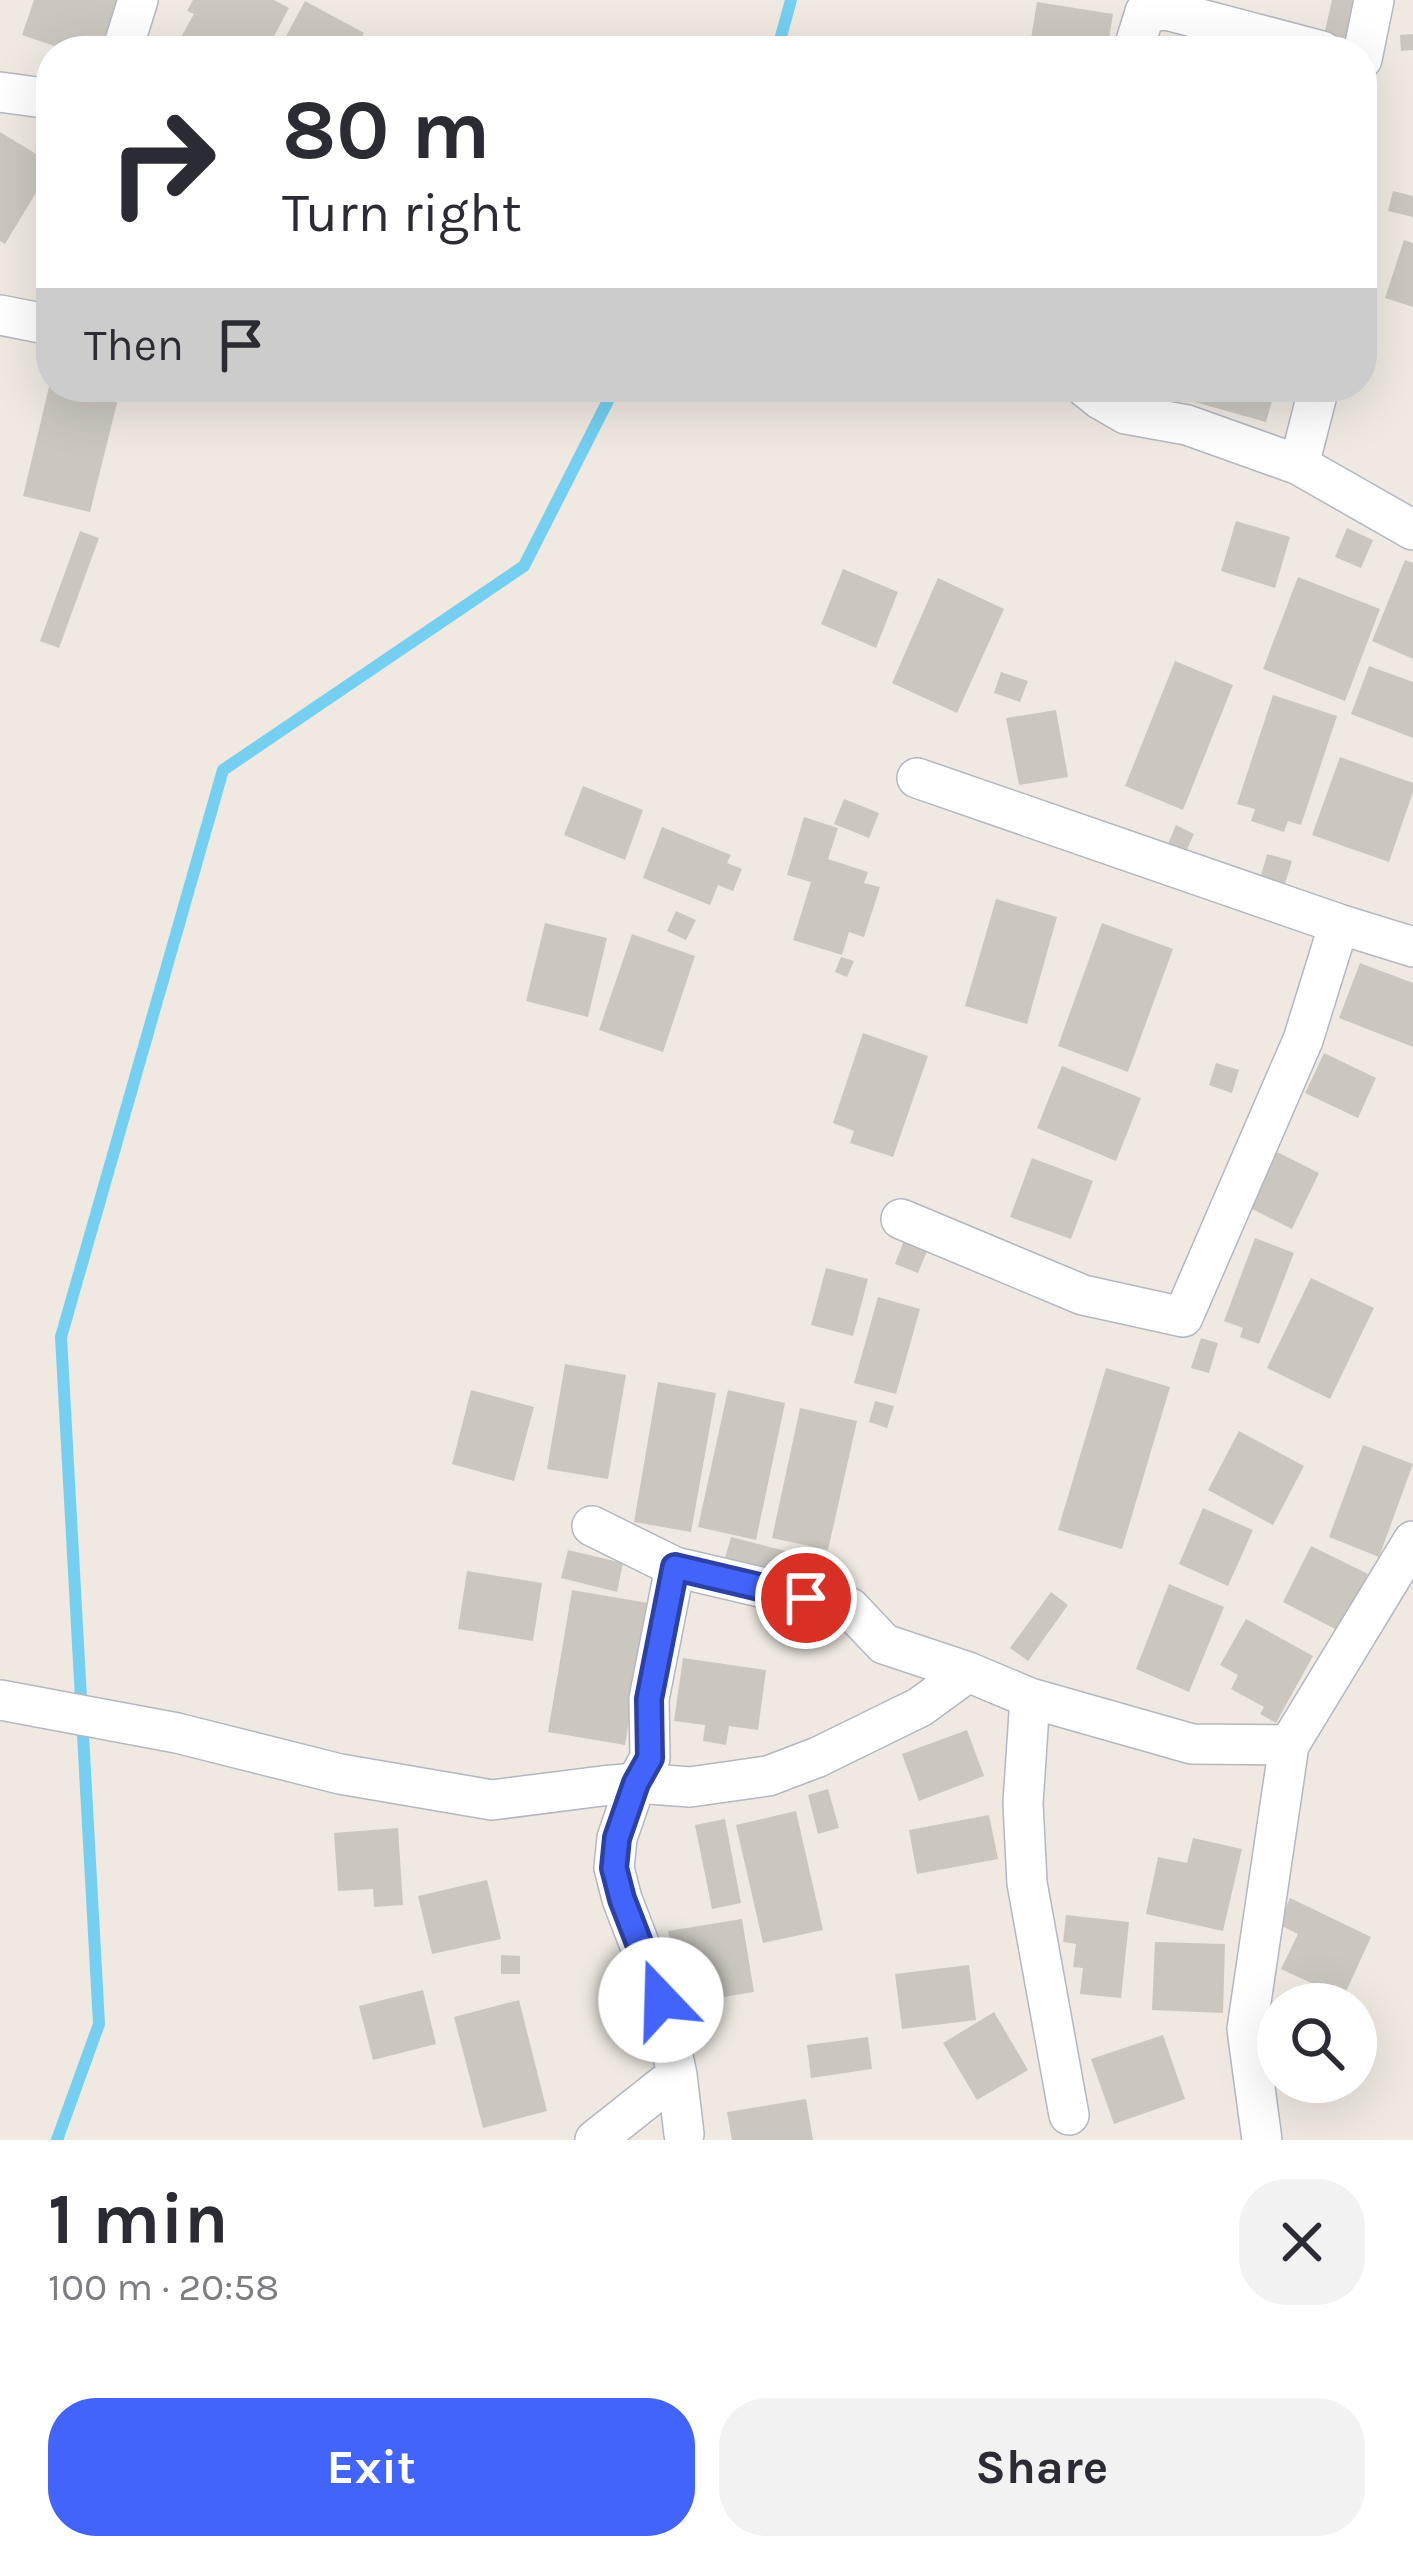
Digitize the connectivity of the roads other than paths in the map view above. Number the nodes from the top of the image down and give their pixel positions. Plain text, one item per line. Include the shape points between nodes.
1 (138, 0) edge
2 (1374, 0) edge
3 (127, 36) edge
4 (1138, 36) edge
5 (1265, 36) edge
6 (1367, 36) edge
7 (0, 92) edge
8 (36, 97) edge
9 (0, 315) edge
10 (36, 322) edge
11 (1104, 402) edge
12 (1315, 402) edge
13 (1300, 465) junction
14 (1413, 530) edge
15 (917, 778) dead end
16 (1339, 924) junction
17 (1413, 947) edge
18 (901, 1219) dead end
19 (592, 1526) dead end
20 (1413, 1541) edge
21 (675, 1567) junction
22 (968, 1672) junction
23 (1030, 1698) junction
24 (0, 1700) edge
25 (1288, 1745) junction
26 (636, 1783) junction
27 (677, 2075) junction
28 (1069, 2115) dead end
29 (684, 2134) dead end
30 (595, 2140) edge
31 (1262, 2140) edge

1 - 3 street
2 - 6 street
4 - 5 street via 1145,12 1166,10
7 - 8 street
9 - 10 street
11 - 13 street
12 - 13 street
13 - 14 street
15 - 16 street
16 - 17 street
16 - 18 street via 1303,1040 1183,1317 1083,1295
19 - 21 street
20 - 25 street
21 - 22 street via 850,1608 884,1644
21 - 26 street via 649,1699 650,1758
22 - 23 street
22 - 26 street via 920,1707 768,1776 690,1787
23 - 25 street via 1192,1744
23 - 28 street via 1027,1883
24 - 26 street via 492,1800
25 - 31 street via 1247,2029
26 - 27 street via 614,1868 661,2000
27 - 29 street
27 - 30 street

